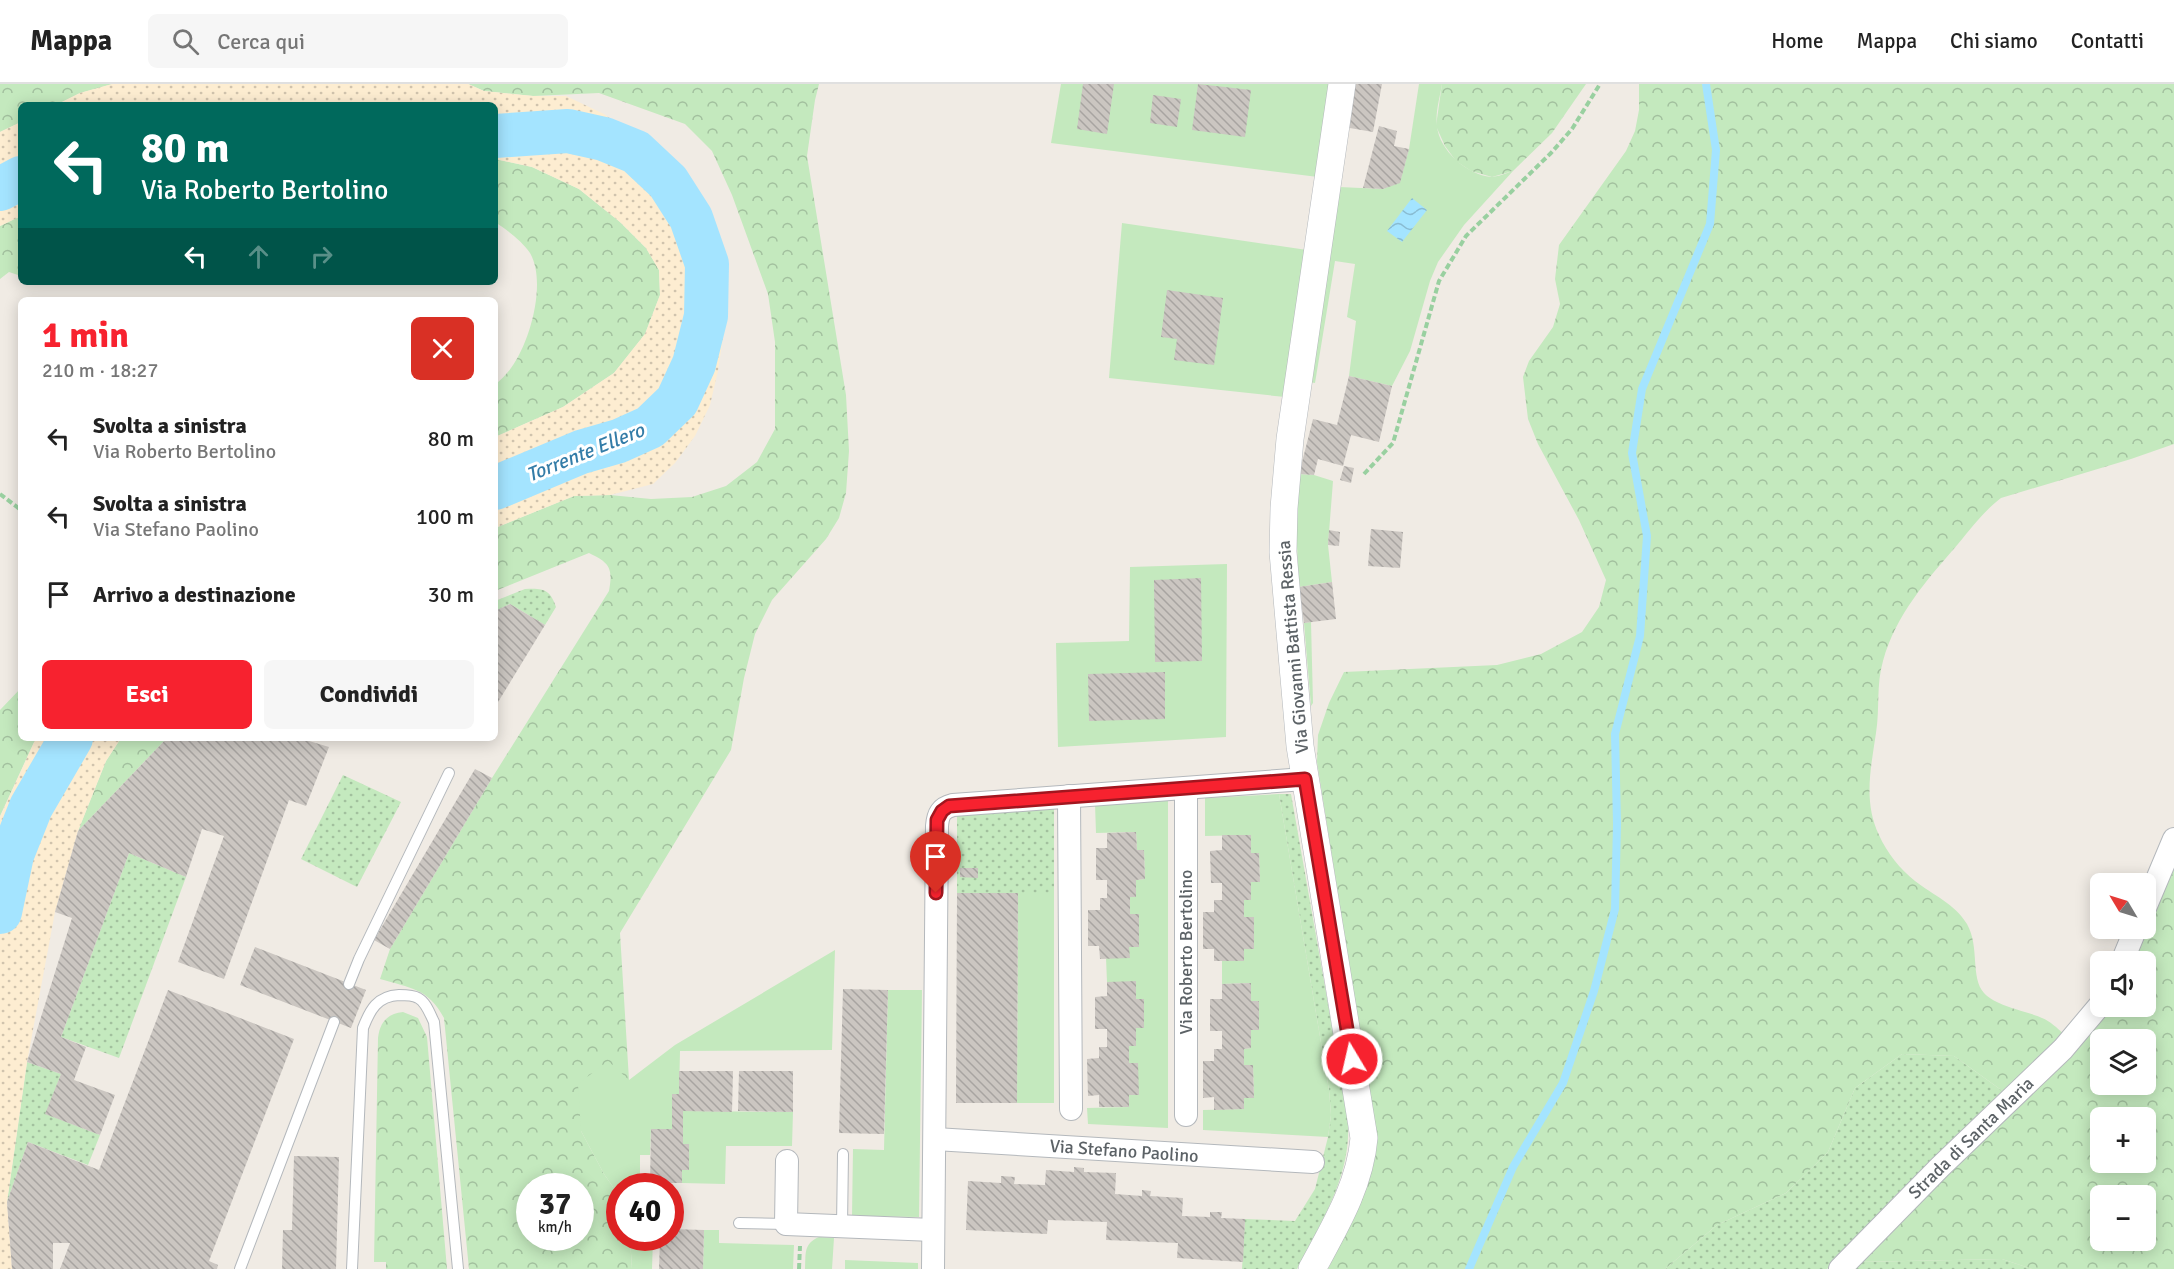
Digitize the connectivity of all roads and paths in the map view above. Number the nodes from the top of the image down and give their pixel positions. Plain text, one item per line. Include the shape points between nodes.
1 (1342, 84) edge
2 (1600, 84) edge
3 (1364, 474) dead end
4 (0, 494) edge
5 (18, 508) edge
6 (449, 773) dead end
7 (1305, 779) junction
8 (1186, 788) junction
9 (1069, 796) junction
10 (2174, 839) edge
11 (2156, 882) edge
12 (349, 984) dead end
13 (2090, 1017) edge
14 (334, 1022) dead end
15 (1071, 1109) dead end
16 (1186, 1115) dead end
17 (935, 1139) junction
18 (843, 1154) dead end
19 (787, 1161) dead end
20 (1313, 1162) dead end
21 (739, 1223) dead end
22 (842, 1227) junction
23 (933, 1230) junction
24 (793, 1232) junction
25 (240, 1269) edge
26 (352, 1269) edge
27 (458, 1269) edge
28 (799, 1269) edge
29 (933, 1269) edge
30 (1312, 1269) edge
31 (1840, 1269) edge

1 - 7 street, Via Giovanni Battista Ressia via 1290,439 1284,508 1284,576
2 - 3 path via 1572,129 1466,236 1448,263 1439,281 1393,443
4 - 5 path
6 - 12 lane
7 - 8 street
7 - 30 street, Via Giovanni Battista Ressia via 1364,1138 1352,1189
8 - 9 street
8 - 16 street, Via Roberto Bertolino
9 - 15 street
9 - 17 street via 953,805 939,814
10 - 11 street
13 - 31 street, Strada di Santa Maria via 2063,1049
14 - 25 lane
17 - 20 street, Via Stefano Paolino
17 - 23 street
18 - 22 lane
19 - 24 street
21 - 24 lane
22 - 23 street
22 - 24 street
23 - 29 street
24 - 28 path
26 - 27 lane via 363,1028 375,1004 387,996 403,995 418,998 434,1022

